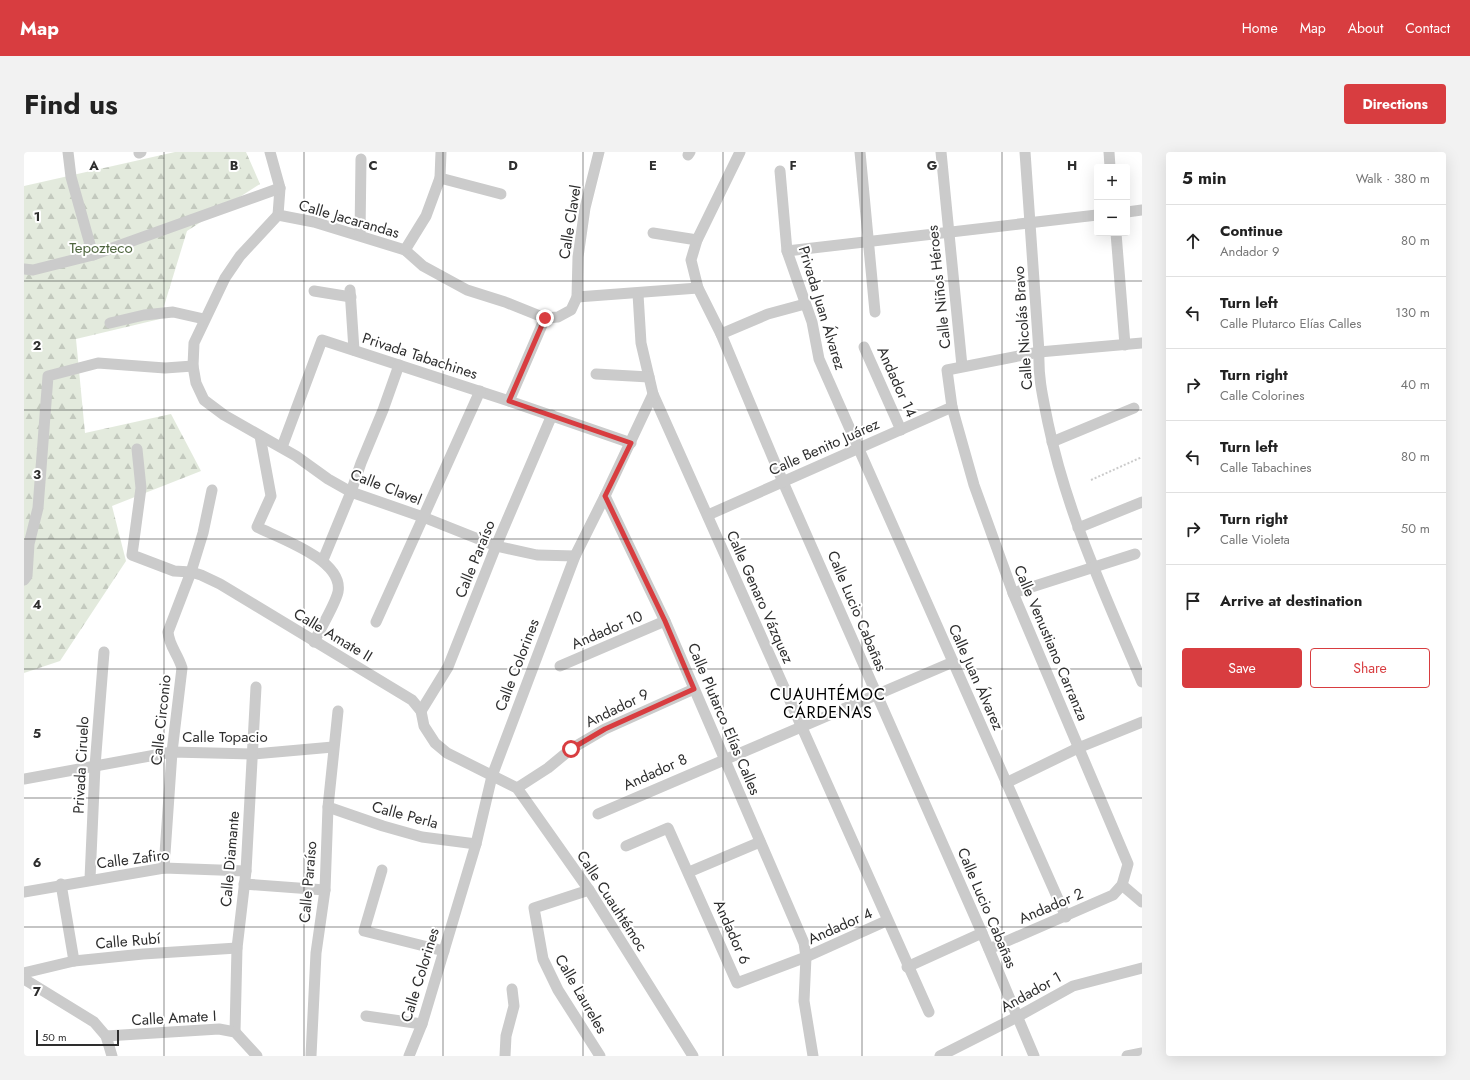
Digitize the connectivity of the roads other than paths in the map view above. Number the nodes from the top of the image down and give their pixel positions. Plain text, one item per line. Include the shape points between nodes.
1 (68, 152) edge
2 (270, 152) edge
3 (441, 152) edge
4 (599, 152) edge
5 (740, 152) edge
6 (860, 152) edge
7 (941, 152) edge
8 (1025, 152) edge
9 (1109, 152) edge
10 (361, 159) dead end
11 (1110, 164) edge
12 (780, 171) dead end
13 (440, 178) junction
14 (280, 188) junction
15 (500, 194) dead end
16 (1142, 210) edge
17 (1130, 212) edge
18 (278, 215) junction
19 (1094, 215) edge
20 (1030, 222) junction
21 (949, 232) junction
22 (653, 233) dead end
23 (360, 235) junction
24 (1116, 236) edge
25 (697, 240) junction
26 (868, 241) junction
27 (405, 250) junction
28 (787, 251) junction
29 (93, 255) junction
30 (24, 269) edge
31 (698, 288) junction
32 (314, 291) dead end
33 (638, 294) junction
34 (577, 297) junction
35 (806, 304) junction
36 (875, 312) dead end
37 (545, 318) junction
38 (204, 319) junction
39 (110, 323) dead end
40 (721, 334) junction
41 (1142, 342) edge
42 (1125, 345) junction
43 (864, 347) dead end
44 (354, 350) junction
45 (1039, 352) junction
46 (399, 365) junction
47 (193, 366) junction
48 (962, 366) junction
49 (596, 374) dead end
50 (649, 377) junction
51 (480, 391) junction
52 (653, 394) junction
53 (509, 401) junction
54 (952, 407) junction
55 (1134, 408) dead end
56 (552, 416) junction
57 (902, 430) junction
58 (260, 436) junction
59 (1052, 442) junction
60 (631, 443) junction
61 (282, 447) junction
62 (137, 448) dead end
63 (858, 448) junction
64 (783, 482) junction
65 (212, 490) dead end
66 (351, 492) junction
67 (605, 496) junction
68 (1142, 502) edge
69 (708, 514) junction
70 (423, 517) junction
71 (1078, 528) junction
72 (496, 546) junction
73 (1135, 554) dead end
74 (575, 556) junction
75 (323, 560) junction
76 (1092, 566) junction
77 (191, 572) junction
78 (24, 580) edge
79 (1013, 593) junction
80 (665, 621) junction
81 (376, 622) dead end
82 (314, 642) junction
83 (104, 652) dead end
84 (953, 662) junction
85 (560, 666) dead end
86 (1142, 682) edge
87 (256, 687) dead end
88 (694, 689) junction
89 (876, 694) junction
90 (338, 711) dead end
91 (421, 711) junction
92 (1142, 722) edge
93 (801, 726) junction
94 (333, 747) junction
95 (1078, 748) junction
96 (172, 752) junction
97 (253, 754) junction
98 (725, 758) junction
99 (95, 766) junction
100 (492, 776) junction
101 (24, 779) edge
102 (1006, 783) junction
103 (517, 788) junction
104 (328, 806) junction
105 (598, 814) dead end
106 (760, 842) junction
107 (476, 844) junction
108 (626, 846) dead end
109 (164, 868) junction
110 (382, 870) dead end
111 (246, 871) junction
112 (689, 872) junction
113 (90, 879) junction
114 (61, 884) junction
115 (244, 884) junction
116 (1122, 885) junction
117 (325, 890) junction
118 (589, 890) junction
119 (24, 892) edge
120 (1142, 902) edge
121 (1066, 917) junction
122 (886, 921) junction
123 (982, 933) junction
124 (237, 948) junction
125 (989, 949) junction
126 (444, 951) junction
127 (806, 957) junction
128 (74, 961) junction
129 (907, 967) junction
130 (1142, 968) edge
131 (24, 973) edge
132 (24, 979) edge
133 (512, 989) dead end
134 (928, 1012) dead end
135 (366, 1016) dead end
136 (1017, 1017) junction
137 (422, 1024) junction
138 (235, 1032) junction
139 (106, 1036) junction
140 (1142, 1053) edge
141 (112, 1056) edge
142 (257, 1056) edge
143 (311, 1056) edge
144 (409, 1056) edge
145 (505, 1056) edge
146 (600, 1056) edge
147 (694, 1056) edge
148 (813, 1056) edge
149 (940, 1056) edge
150 (1034, 1056) edge
151 (1127, 1056) edge

1 - 29 street via 71,177
2 - 14 street
3 - 13 street
4 - 34 street, Calle Clavel via 585,208 578,257
5 - 25 street, Calle Lucio Cabañas
6 - 26 street
7 - 21 street, Calle Niños Héroes
8 - 20 street, Calle Nicolás Bravo
9 - 11 street
10 - 23 street
12 - 28 street, Privada Juan Álvarez
13 - 15 street
13 - 27 street via 426,216
14 - 18 street
14 - 29 street
16 - 17 street
18 - 23 street, Calle Jacarandas
18 - 38 street via 236,262
19 - 20 street
20 - 21 street
20 - 45 street, Calle Nicolás Bravo
21 - 26 street
21 - 48 street, Calle Niños Héroes
22 - 25 street
23 - 27 street, Calle Jacarandas
24 - 42 street
25 - 31 street, Calle Lucio Cabañas via 692,260
26 - 28 street
26 - 36 street
27 - 37 street, Calle Jacarandas via 423,266 467,290
28 - 35 street, Privada Juan Álvarez
29 - 30 street via 33,270
31 - 33 street
31 - 40 street, Calle Lucio Cabañas
32 - 44 street via 350,294
33 - 34 street
33 - 50 street via 641,343
34 - 37 street via 571,310 558,317
35 - 40 street via 768,314
35 - 63 street, Privada Juan Álvarez via 819,359
37 - 53 street
38 - 39 street via 173,312 144,315
38 - 47 street via 194,343
40 - 64 street, Calle Lucio Cabañas
41 - 42 street
42 - 45 street
43 - 57 street, Andador 14
44 - 46 street, Privada Tabachines
44 - 61 street, Privada Tabachines via 322,340
45 - 48 street
45 - 59 street, Calle Nicolás Bravo via 1038,373
46 - 51 street, Privada Tabachines
46 - 66 street
47 - 58 street, Calle Clavel via 196,383 204,400
47 - 78 street via 165,368 98,363 48,376 38,508 29,544 27,576
48 - 54 street, Calle Niños Héroes via 947,370
49 - 50 street
50 - 52 street
51 - 53 street, Privada Tabachines
51 - 70 street
52 - 60 street, Calle Colorines
52 - 69 street, Calle Genaro Vázquez
53 - 56 street, Privada Tabachines
54 - 57 street, Calle Benito Juárez
54 - 79 street, Calle Venustiano Carranza via 974,485
55 - 59 street
56 - 60 street, Privada Tabachines
56 - 72 street, Calle Paraíso
57 - 63 street, Calle Benito Juárez
58 - 61 street, Calle Clavel
58 - 75 street via 271,496 257,527
59 - 71 street, Calle Nicolás Bravo via 1060,477
60 - 67 street, Calle Colorines
61 - 66 street, Calle Clavel via 328,480
62 - 77 street, Calle Amate II via 141,488 132,555 174,571
63 - 64 street, Calle Benito Juárez
63 - 84 street, Calle Juan Álvarez
64 - 69 street, Calle Benito Juárez
64 - 89 street, Calle Lucio Cabañas
65 - 77 street, Calle Circonio
66 - 70 street, Calle Clavel
66 - 75 street
67 - 74 street, Calle Colorines
67 - 80 street, Calle Plutarco Elías Calles
68 - 71 street
69 - 93 street, Calle Genaro Vázquez
70 - 72 street, Calle Clavel
70 - 81 street
71 - 76 street, Calle Nicolás Bravo
72 - 74 street, Calle Clavel via 537,555
72 - 91 street, Calle Paraíso via 448,667
73 - 76 street
74 - 100 street, Calle Colorines
75 - 82 street via 335,572 338,591
76 - 79 street
76 - 86 street, Calle Nicolás Bravo
77 - 82 street, Calle Amate II via 220,584
77 - 96 street, Calle Circonio via 168,632 168,639 182,668
79 - 95 street, Calle Venustiano Carranza
80 - 85 street, Andador 10
80 - 88 street, Calle Plutarco Elías Calles
82 - 91 street, Calle Amate II via 412,700
83 - 99 street, Privada Ciruelo
84 - 89 street, Andador 8
84 - 102 street, Calle Juan Álvarez
87 - 97 street, Calle Diamante
88 - 98 street, Calle Plutarco Elías Calles
88 - 103 street, Andador 9 via 605,729 571,749
89 - 93 street, Andador 8
89 - 123 street, Calle Lucio Cabañas
90 - 94 street, Calle Paraíso
91 - 100 street, Calle Amate II via 424,726 435,743 447,753
92 - 95 street
93 - 98 street, Andador 8
93 - 122 street, Calle Genaro Vázquez
94 - 97 street, Calle Topacio
94 - 104 street, Calle Paraíso
95 - 102 street
95 - 116 street, Calle Venustiano Carranza via 1128,864
96 - 97 street, Calle Topacio
96 - 99 street, Calle Topacio
96 - 109 street, Calle Circonio
97 - 111 street, Calle Diamante
98 - 105 street, Andador 8
98 - 106 street, Calle Plutarco Elías Calles
99 - 101 street, Calle Topacio
99 - 113 street, Privada Ciruelo
100 - 103 street, Calle Cuauhtémoc
100 - 107 street, Calle Colorines
102 - 121 street, Calle Juan Álvarez
103 - 118 street, Calle Cuauhtémoc
104 - 107 street, Calle Perla via 422,837
104 - 117 street, Calle Paraíso
106 - 112 street
106 - 127 street, Calle Plutarco Elías Calles via 798,927
107 - 126 street, Calle Colorines
108 - 112 street, Andador 6 via 668,828
109 - 111 street, Calle Zafiro
109 - 113 street, Calle Zafiro
110 - 126 street via 364,931
111 - 115 street, Calle Diamante
112 - 127 street, Andador 6 via 737,982
113 - 114 street, Calle Zafiro
114 - 119 street, Calle Zafiro
114 - 128 street
115 - 117 street
115 - 124 street, Calle Diamante
116 - 120 street
116 - 121 street, Andador 2 via 1113,895
117 - 143 street, Calle Paraíso via 316,953
118 - 146 street, Calle Laureles via 534,908 543,958 558,990
118 - 147 street, Calle Cuauhtémoc
121 - 125 street, Andador 2
122 - 127 street, Andador 4
122 - 129 street, Calle Genaro Vázquez
123 - 125 street, Calle Lucio Cabañas
123 - 129 street
124 - 128 street, Calle Rubí
124 - 138 street, Calle Diamante
125 - 136 street, Calle Lucio Cabañas
126 - 137 street, Calle Colorines
127 - 148 street, Calle Plutarco Elías Calles via 804,1001
128 - 131 street, Calle Rubí
129 - 134 street, Calle Genaro Vázquez
130 - 136 street, Andador 1 via 1073,986
132 - 139 street via 94,1022
133 - 145 street via 514,1006 506,1036
135 - 137 street
136 - 149 street, Andador 1
136 - 150 street, Calle Lucio Cabañas
137 - 144 street, Calle Colorines
138 - 139 street, Calle Amate I via 219,1029
138 - 142 street, Calle Amate I
139 - 141 street
140 - 151 street

